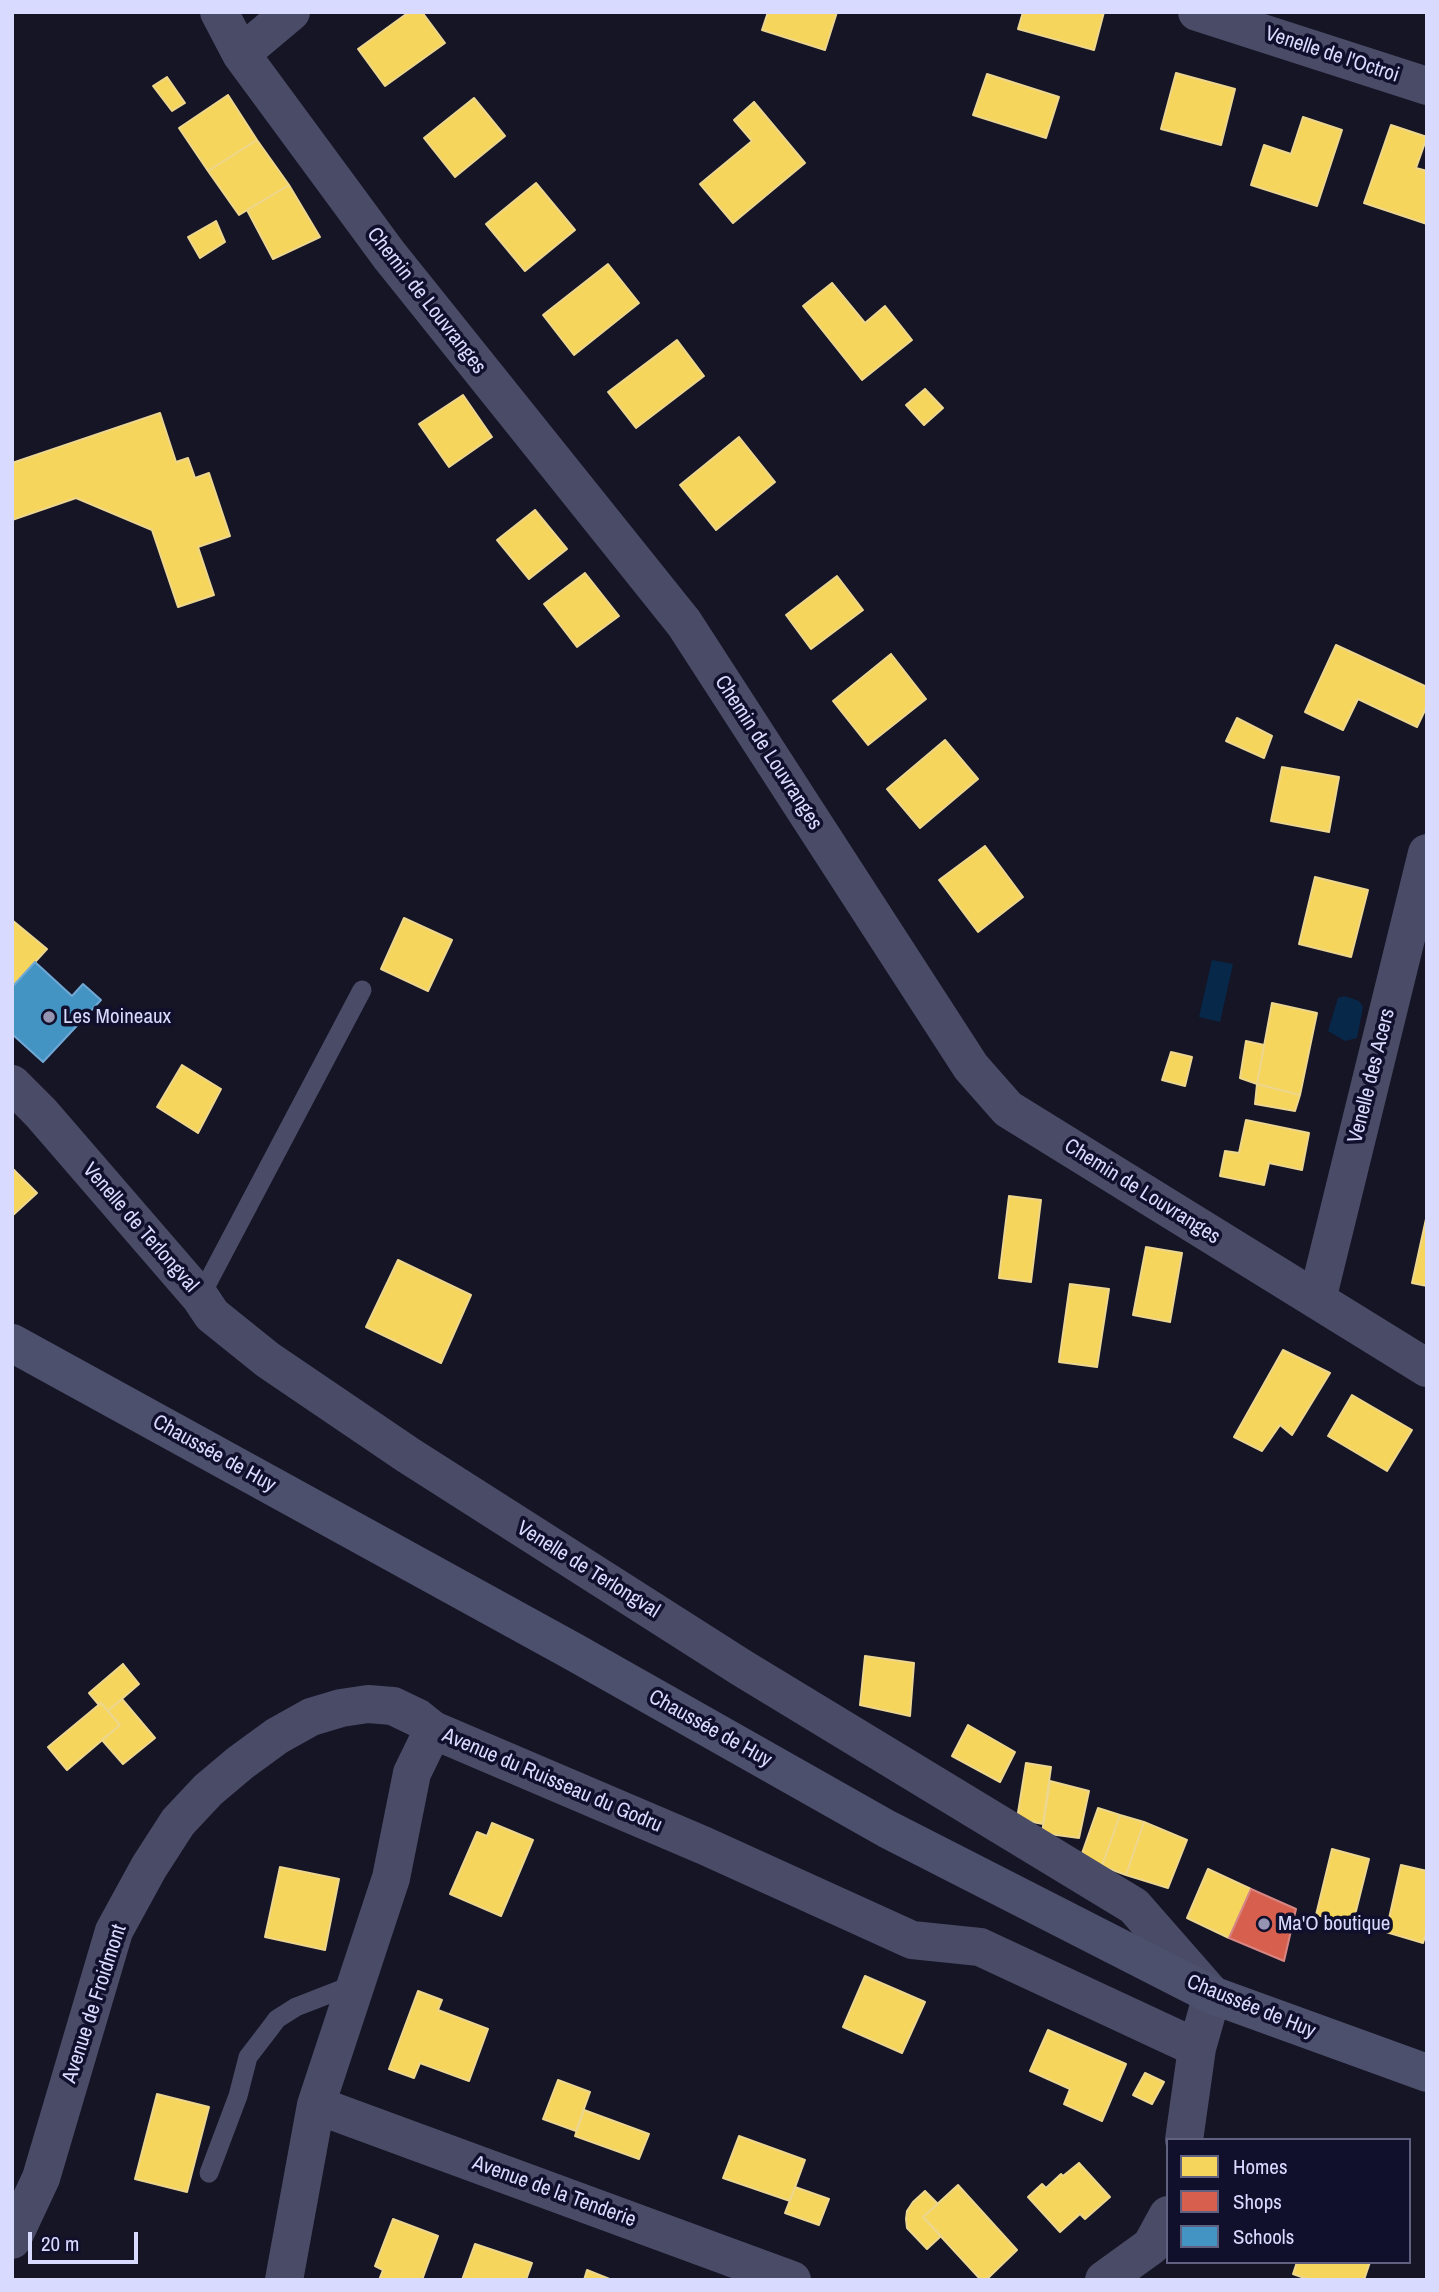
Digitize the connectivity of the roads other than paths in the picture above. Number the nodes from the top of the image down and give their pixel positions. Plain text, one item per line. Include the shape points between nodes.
1 (219, 12) edge
2 (290, 12) edge
3 (1197, 12) edge
4 (241, 54) junction
5 (1427, 86) edge
6 (1427, 853) edge
7 (362, 990) dead end
8 (12, 1084) edge
9 (200, 1297) junction
10 (1317, 1300) junction
11 (12, 1343) edge
12 (1427, 1368) edge
13 (433, 1730) junction
14 (356, 1983) junction
15 (1212, 1996) junction
16 (1197, 2048) junction
17 (1427, 2073) edge
18 (316, 2105) junction
19 (1184, 2138) edge
20 (209, 2173) dead end
21 (1166, 2219) edge
22 (12, 2240) edge
23 (284, 2280) edge
24 (792, 2280) edge
25 (1104, 2280) edge

1 - 4 street, Chemin de Louvranges
2 - 4 street
3 - 5 street, Venelle de l'Octroi
4 - 10 street, Chemin de Louvranges via 389,256 684,622 971,1067 1009,1109
6 - 10 street, Venelle des Acers
7 - 9 lane
8 - 9 street, Venelle de Terlongval
9 - 15 street, Venelle de Terlongval via 212,1315 268,1360 408,1455 742,1668 1134,1906
10 - 12 street, Chemin de Louvranges
11 - 15 main road, Chaussée de Huy via 887,1829
13 - 14 street, Avenue du Ruisseau du Godru via 412,1773 391,1878
13 - 16 street, Avenue du Ruisseau du Godru via 912,1940 981,1947
13 - 22 street, Avenue de Froidmont via 393,1706 368,1704 311,1717 240,1763 178,1822 114,1931 41,2178
14 - 18 street, Avenue du Ruisseau du Godru
14 - 20 lane via 296,2007 268,2031 248,2057
15 - 16 street
15 - 17 main road, Chaussée de Huy
16 - 19 street
18 - 23 street, Avenue du Ruisseau du Godru
18 - 24 street, Avenue de la Tenderie
21 - 25 street via 1151,2246

